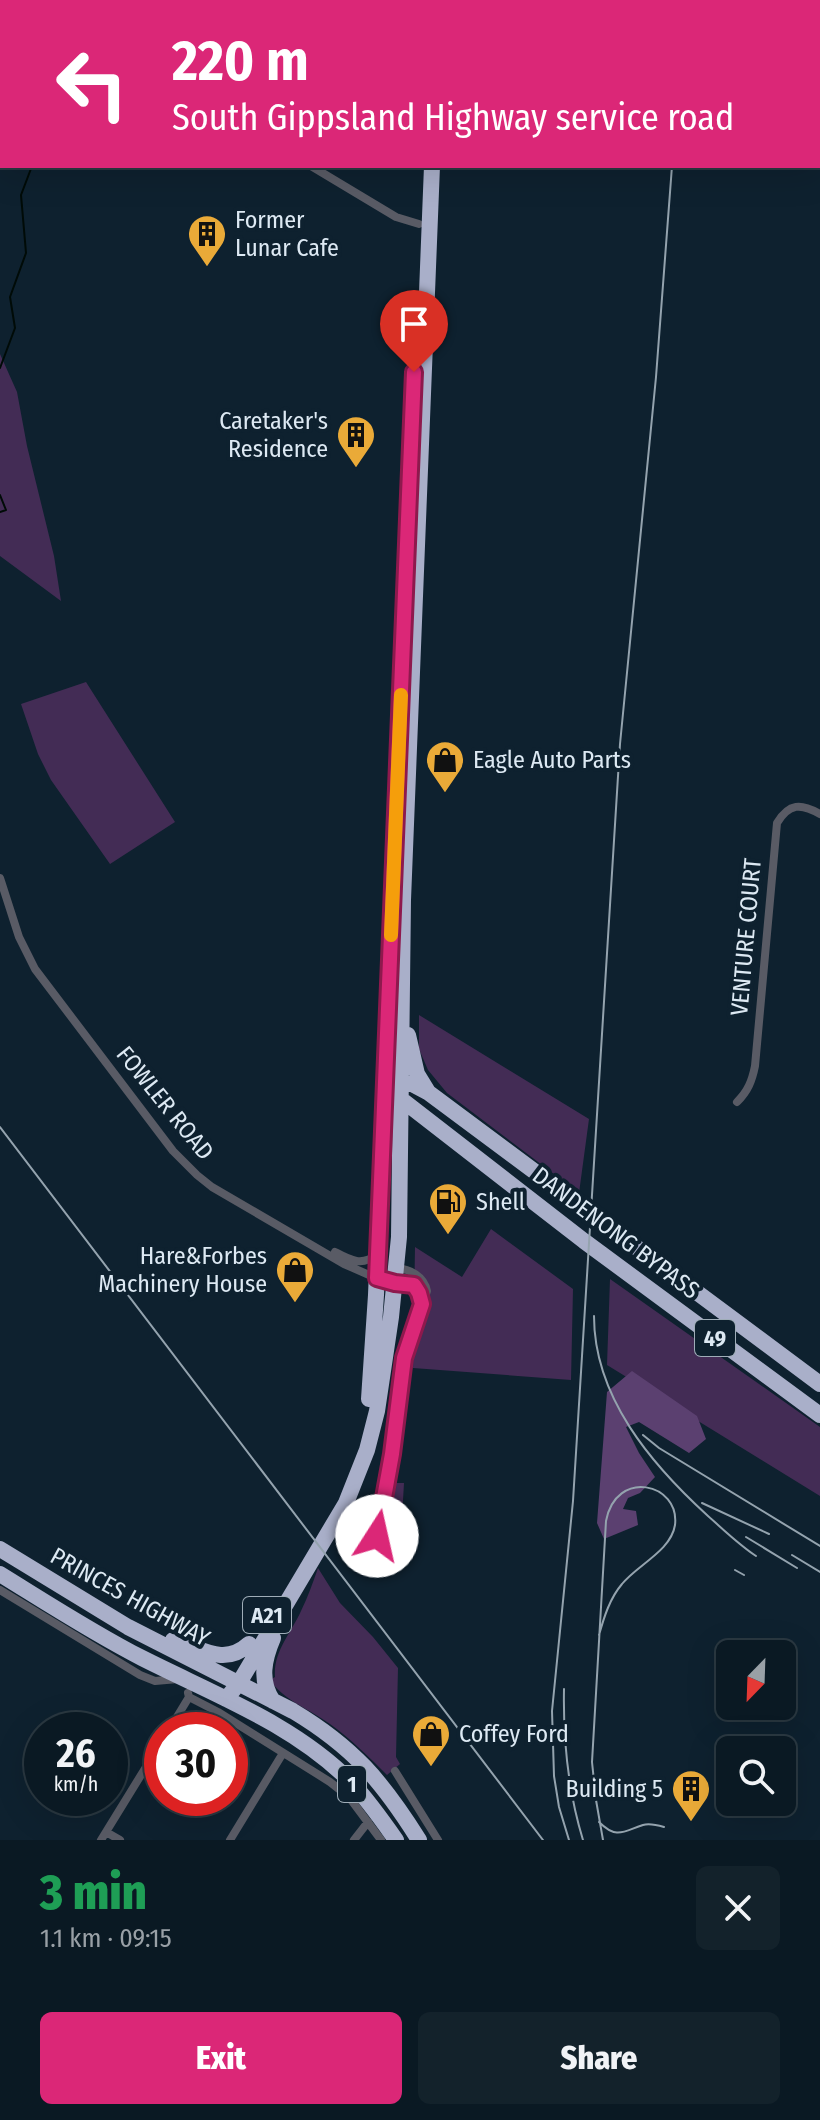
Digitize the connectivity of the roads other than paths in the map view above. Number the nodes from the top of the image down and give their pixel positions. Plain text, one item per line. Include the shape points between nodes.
1 (314, 168) edge
2 (422, 168) edge
3 (432, 168) edge
4 (426, 221) junction
5 (820, 814) edge
6 (0, 878) edge
7 (398, 900) junction
8 (401, 998) junction
9 (393, 1088) junction
10 (429, 1093) junction
11 (737, 1102) dead end
12 (401, 1143) junction
13 (472, 1153) junction
14 (308, 1242) junction
15 (378, 1253) junction
16 (395, 1276) junction
17 (377, 1278) junction
18 (421, 1307) junction
19 (820, 1384) edge
20 (820, 1415) edge
21 (321, 1534) junction
22 (4, 1555) edge
23 (308, 1556) junction
24 (383, 1560) dead end
25 (0, 1574) edge
26 (0, 1590) edge
27 (293, 1591) junction
28 (30, 1593) junction
29 (10, 1596) junction
30 (136, 1632) junction
31 (249, 1644) junction
32 (141, 1657) junction
33 (183, 1678) junction
34 (234, 1681) junction
35 (189, 1697) junction
36 (224, 1699) junction
37 (273, 1701) junction
38 (180, 1712) edge
39 (283, 1753) junction
40 (144, 1770) edge
41 (395, 1771) dead end
42 (368, 1822) junction
43 (104, 1836) edge
44 (120, 1840) edge
45 (230, 1840) edge
46 (354, 1840) edge
47 (381, 1840) edge
48 (396, 1840) edge
49 (419, 1840) edge
50 (438, 1840) edge

1 - 4 street via 396,217
2 - 4 highway
3 - 4 highway
4 - 7 highway
5 - 11 street, VENTURE COURT via 792,807 777,823 755,1066 752,1081
6 - 14 street, FOWLER ROAD via 35,969 173,1151 212,1187
7 - 8 highway
7 - 9 highway
8 - 9 highway
8 - 10 highway, 49 via 416,1071
9 - 10 highway, DANDENONG BYPASS / 49 via 417,1086
9 - 12 highway
9 - 13 highway, DANDENONG BYPASS / 49
9 - 15 highway
10 - 19 highway, DANDENONG BYPASS / 49
12 - 13 highway, 49 via 410,1128 418,1128
12 - 16 highway
13 - 20 highway, DANDENONG BYPASS / 49
14 - 15 street via 358,1262
14 - 17 street, FOWLER ROAD
15 - 17 highway
16 - 17 highway
16 - 18 street via 415,1286
16 - 18 street via 409,1271 425,1284
16 - 21 highway via 370,1442 351,1492
17 - 21 highway via 367,1410 352,1462
18 - 24 street via 404,1358 377,1528
21 - 23 highway
22 - 30 highway, PRINCES HIGHWAY / 1
22 - 32 highway via 16,1575
23 - 27 highway, A21
23 - 31 highway, A21
25 - 28 highway, PRINCES HIGHWAY / 1
26 - 29 street, PRINCES HIGHWAY
27 - 34 highway, A21
27 - 37 highway via 265,1664 265,1686
28 - 29 street
28 - 32 highway, PRINCES HIGHWAY / 1
29 - 33 street, PRINCES HIGHWAY via 140,1675 155,1681
30 - 31 highway via 221,1655 236,1654
30 - 34 highway, PRINCES HIGHWAY / 1
31 - 34 highway, A21
32 - 33 highway, PRINCES HIGHWAY / 1
33 - 35 street
33 - 36 highway, PRINCES HIGHWAY / 1
34 - 36 highway, A21
34 - 37 highway, 1
35 - 38 street
35 - 39 street
36 - 48 highway, 1 via 324,1758 363,1795
37 - 49 highway, 1 via 313,1723 363,1764
39 - 42 street via 334,1784
39 - 45 street
40 - 43 street
41 - 50 street
42 - 46 street
42 - 47 street
43 - 44 street

